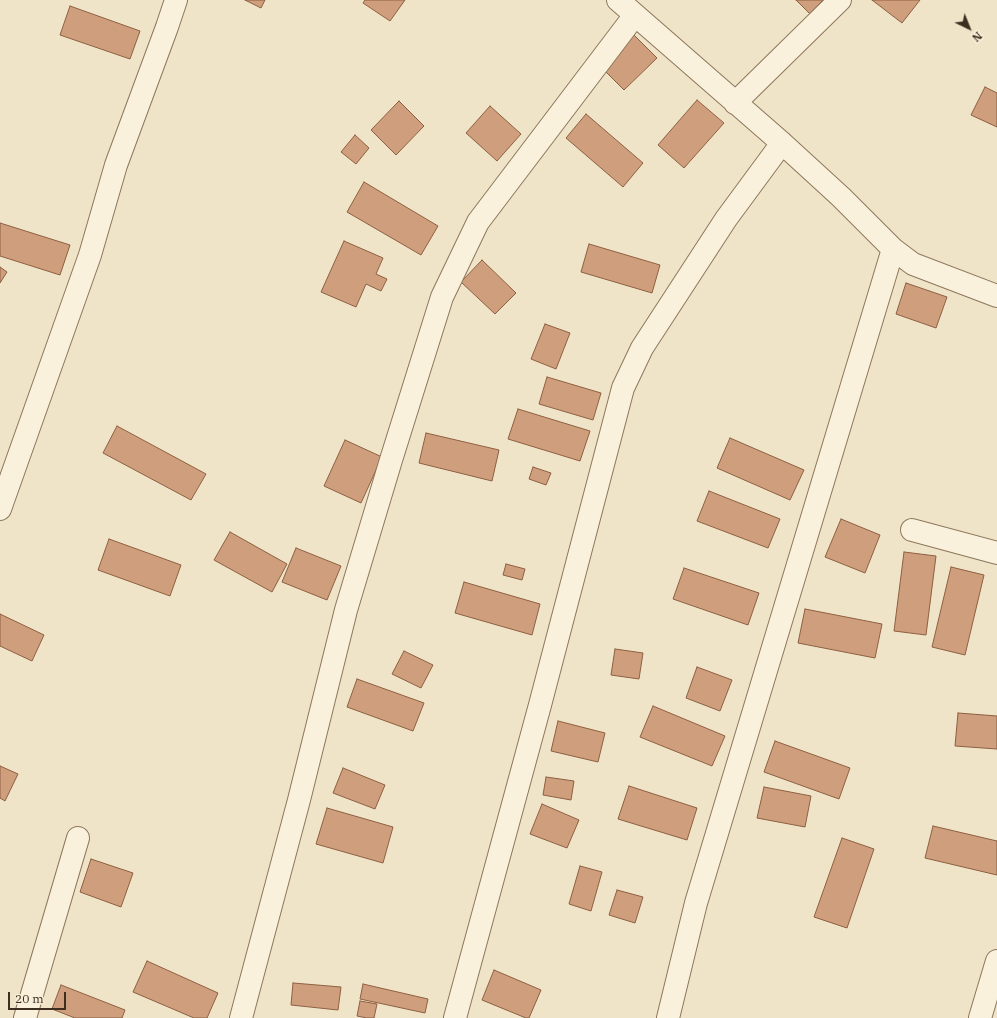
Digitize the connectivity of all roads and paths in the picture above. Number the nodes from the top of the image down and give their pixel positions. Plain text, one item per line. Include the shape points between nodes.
1 (176, 0) edge
2 (618, 0) edge
3 (840, 0) edge
4 (635, 15) junction
5 (735, 103) junction
6 (782, 143) junction
7 (893, 250) junction
8 (997, 296) edge
9 (0, 509) edge
10 (912, 530) dead end
11 (997, 553) edge
12 (78, 838) dead end
13 (997, 961) edge
14 (25, 1018) edge
15 (241, 1018) edge
16 (455, 1018) edge
17 (668, 1018) edge
18 (980, 1018) edge

1 - 9 street via 116,165 90,255
2 - 4 street
3 - 5 street
4 - 5 street
4 - 15 street via 478,222 442,297 346,610
5 - 6 street
6 - 7 street via 841,197
6 - 16 street via 726,219 642,348 624,388
7 - 8 street via 913,264
7 - 17 street via 696,903
10 - 11 street
12 - 14 street
13 - 18 street

